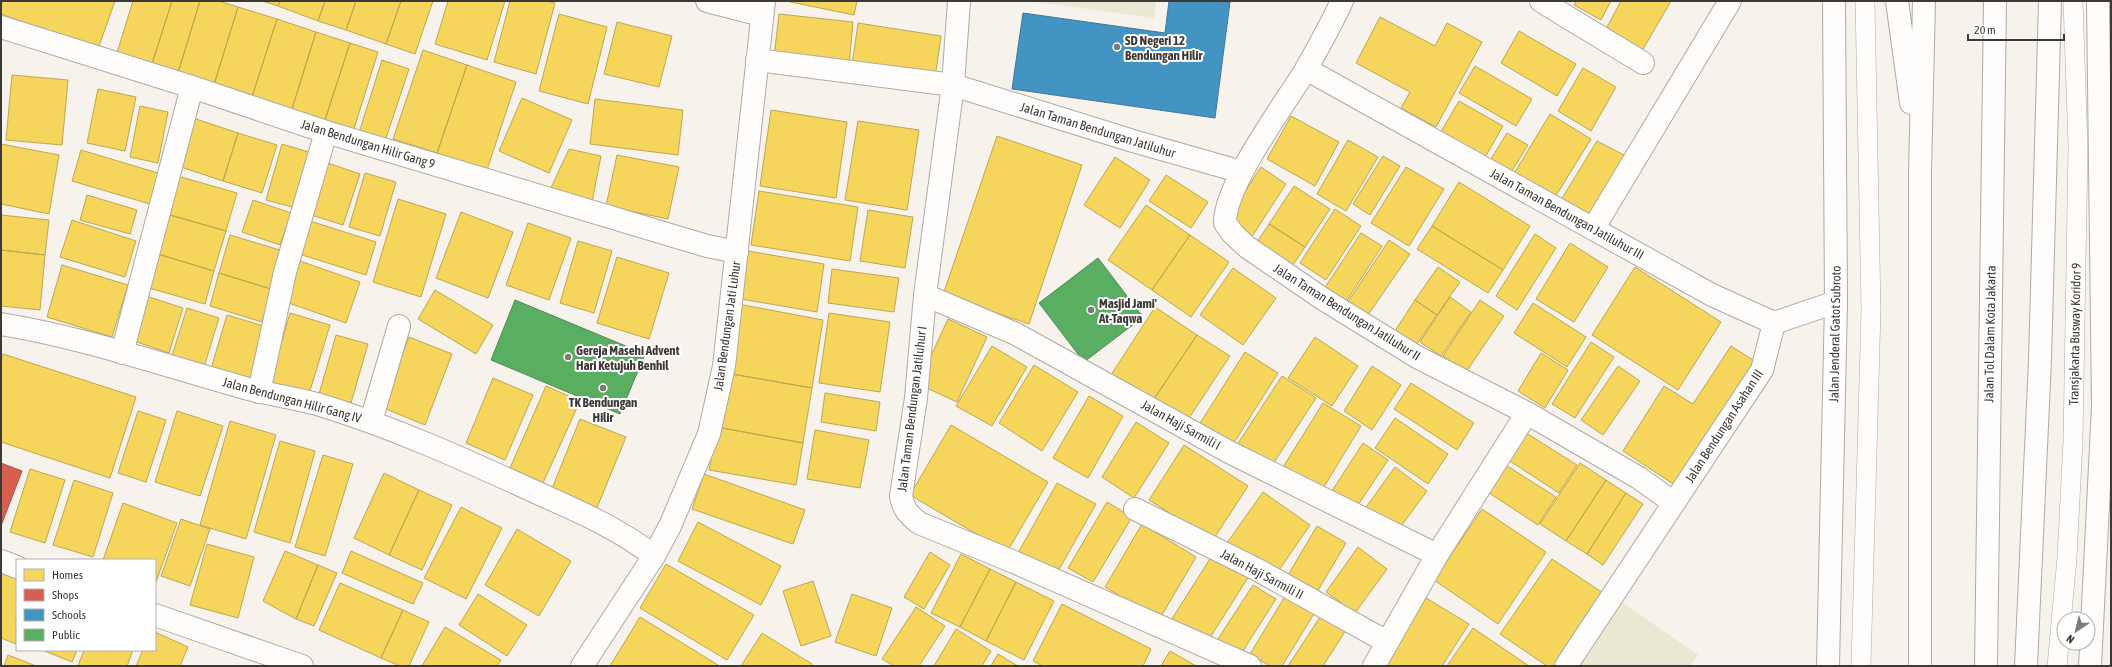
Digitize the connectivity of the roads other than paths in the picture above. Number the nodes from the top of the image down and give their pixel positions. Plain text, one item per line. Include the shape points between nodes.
1 (707, 1) edge
2 (959, 1) edge
3 (1342, 1) edge
4 (1541, 1) edge
5 (1730, 1) edge
6 (1834, 1) edge
7 (1865, 1) edge
8 (1897, 1) edge
9 (1924, 1) edge
10 (1995, 1) edge
11 (2050, 1) edge
12 (2073, 1) edge
13 (2098, 1) edge
14 (763, 8) edge
15 (1, 27) edge
16 (757, 60) junction
17 (1643, 63) dead end
18 (1306, 69) junction
19 (953, 85) junction
20 (192, 87) junction
21 (326, 132) junction
22 (1242, 172) junction
23 (1920, 173) junction
24 (1593, 229) junction
25 (737, 252) junction
26 (925, 295) junction
27 (1836, 302) junction
28 (1774, 322) junction
29 (1, 324) edge
30 (399, 326) dead end
31 (122, 353) junction
32 (259, 392) junction
33 (2107, 408) edge
34 (1527, 413) junction
35 (371, 421) junction
36 (1674, 503) junction
37 (1135, 509) dead end
38 (1438, 555) junction
39 (654, 556) junction
40 (1, 561) edge
41 (16, 567) edge
42 (156, 615) edge
43 (1388, 642) junction
44 (302, 666) edge
45 (582, 666) edge
46 (1250, 666) edge
47 (1374, 666) edge
48 (1566, 666) edge
49 (1828, 666) edge
50 (1861, 666) edge
51 (1920, 666) edge
52 (1986, 666) edge
53 (2026, 666) edge
54 (2057, 666) edge
55 (2090, 666) edge

1 - 14 main road via 733,9
2 - 19 main road, Jalan Taman Bendungan Jatiluhur I
3 - 18 main road
4 - 17 main road
5 - 24 main road
6 - 27 main road, Jalan Jenderal Gatot Subroto
7 - 50 lane via 1871,310
8 - 23 main road
9 - 23 main road
10 - 52 main road, Jalan Tol Dalam Kota Jakarta
11 - 53 main road via 2040,360
12 - 54 lane, Transjakarta Busway Koridor 9 via 2078,146 2073,441 2067,558
13 - 33 main road
14 - 16 main road, Jalan Bendungan Jati Luhur
15 - 20 main road, Jalan Bendungan Hilir Gang 9
16 - 19 main road, Jalan Taman Bendungan Jatiluhur
16 - 25 main road, Jalan Bendungan Jati Luhur
18 - 22 main road
18 - 24 main road, Jalan Taman Bendungan Jatiluhur III
19 - 22 main road, Jalan Taman Bendungan Jatiluhur via 1133,142
19 - 26 main road, Jalan Taman Bendungan Jatiluhur I
20 - 21 main road, Jalan Bendungan Hilir Gang 9
20 - 31 main road
21 - 25 main road, Jalan Bendungan Hilir Gang 9 via 707,246
21 - 32 main road via 285,272
22 - 34 main road, Jalan Taman Bendungan Jatiluhur II via 1227,204 1225,223 1247,247 1323,299 1417,357
23 - 51 main road
24 - 28 main road, Jalan Taman Bendungan Jatiluhur III via 1712,295
25 - 39 main road, Jalan Bendungan Jati Luhur via 724,366 709,434 670,526
26 - 38 main road, Jalan Haji Sarmili I via 1016,334 1229,452
26 - 46 main road, Jalan Taman Bendungan Jatiluhur I via 916,398 901,496 902,505 909,515 919,523
27 - 28 main road
27 - 49 main road, Jalan Jenderal Gatot Subroto
28 - 36 main road, Jalan Bendungan Asahan III via 1762,370
29 - 31 main road, Jalan Bendungan Hilir Gang IV
30 - 35 main road
31 - 32 main road, Jalan Bendungan Hilir Gang IV
32 - 35 main road, Jalan Bendungan Hilir Gang IV via 314,403
33 - 55 main road
34 - 36 main road via 1638,478
34 - 38 main road
35 - 39 main road, Jalan Bendungan Hilir Gang IV via 585,515 631,538
36 - 48 main road, Jalan Bendungan Asahan III
37 - 43 main road, Jalan Haji Sarmili II via 1256,570
38 - 43 main road
39 - 45 main road, Jalan Bendungan Jati Luhur
40 - 41 main road
42 - 44 main road
43 - 47 main road

